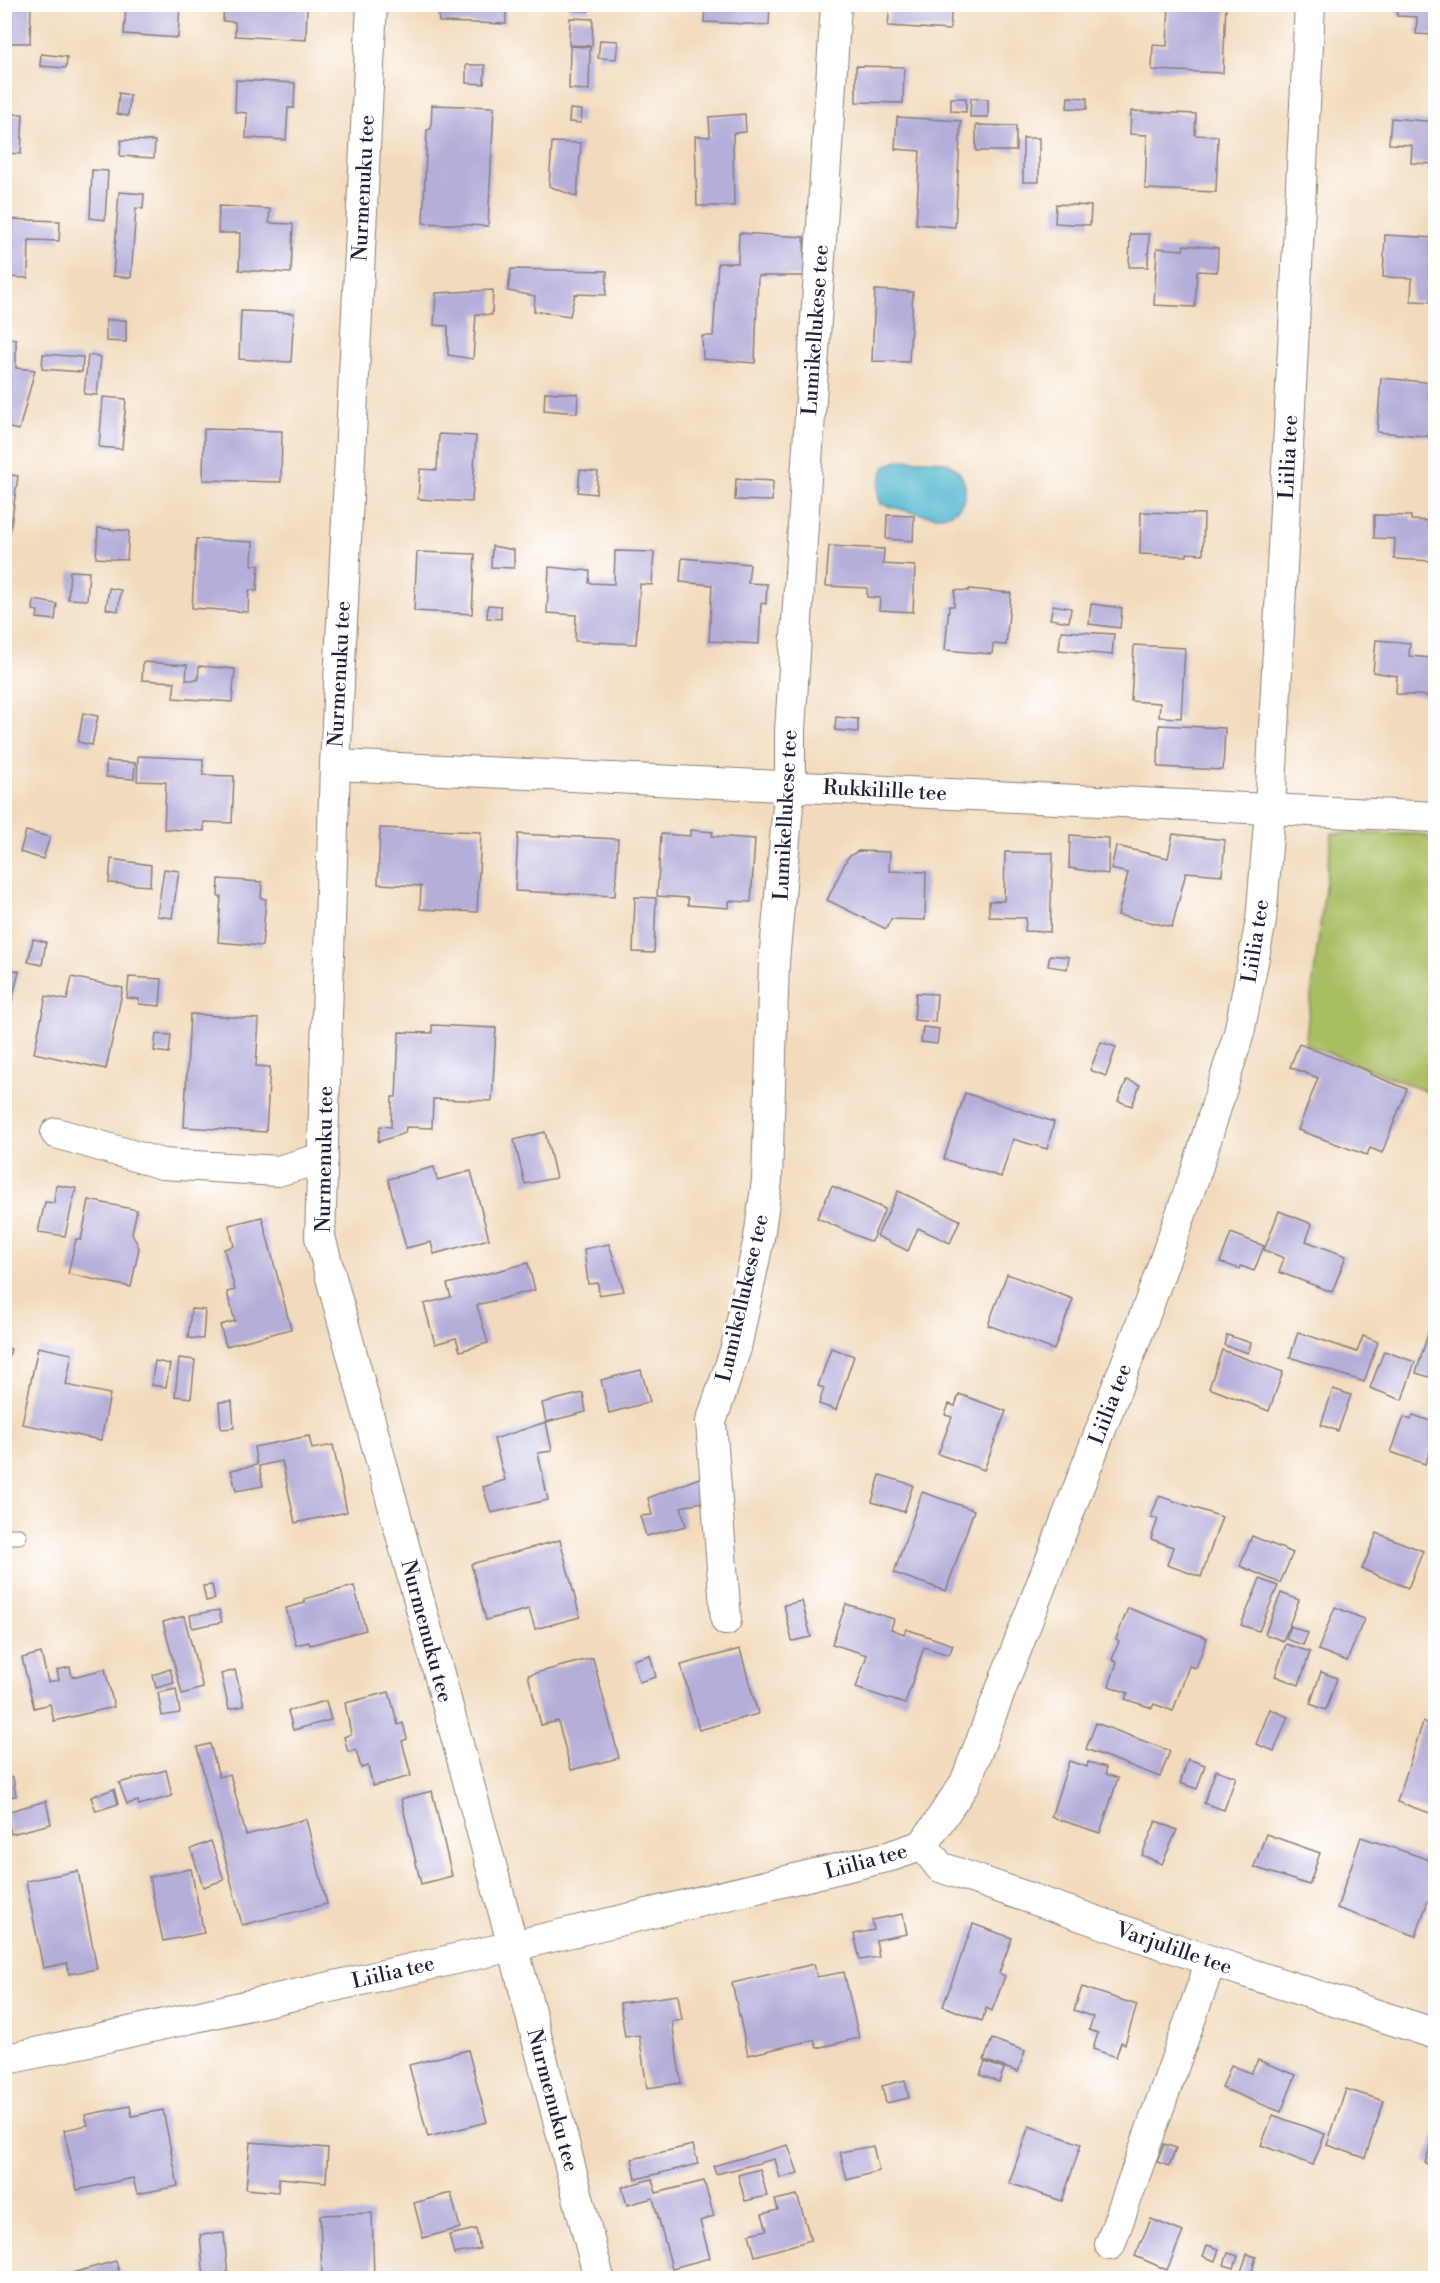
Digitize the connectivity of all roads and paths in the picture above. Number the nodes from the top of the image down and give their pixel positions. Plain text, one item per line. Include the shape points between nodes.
1 (372, 4) edge
2 (836, 4) edge
3 (1310, 4) edge
4 (335, 765) junction
5 (790, 784) junction
6 (1270, 810) junction
7 (1436, 817) edge
8 (56, 1134) dead end
9 (323, 1158) junction
10 (726, 1620) dead end
11 (923, 1845) junction
12 (513, 1946) junction
13 (1210, 1961) junction
14 (1435, 2031) edge
15 (4, 2060) edge
16 (1110, 2245) dead end
17 (599, 2278) edge

1 - 4 street, Nurmenuku tee
2 - 5 street, Lumikellukese tee via 790,731
3 - 6 street, Liilia tee
4 - 5 street, Rukkilille tee
4 - 9 street, Nurmenuku tee
5 - 6 street, Rukkilille tee
5 - 10 street, Lumikellukese tee via 774,962 767,1180 736,1348 711,1422
6 - 7 street, Rukkilille tee
6 - 11 street, Liilia tee via 1261,921 1239,1033 1197,1169 965,1783
8 - 9 street via 162,1164 278,1171
9 - 12 street, Nurmenuku tee via 320,1237
11 - 12 street, Liilia tee via 891,1856
11 - 13 street, Varjulille tee via 940,1867
12 - 15 street, Liilia tee
12 - 17 street, Nurmenuku tee
13 - 14 street, Varjulille tee
13 - 16 street

